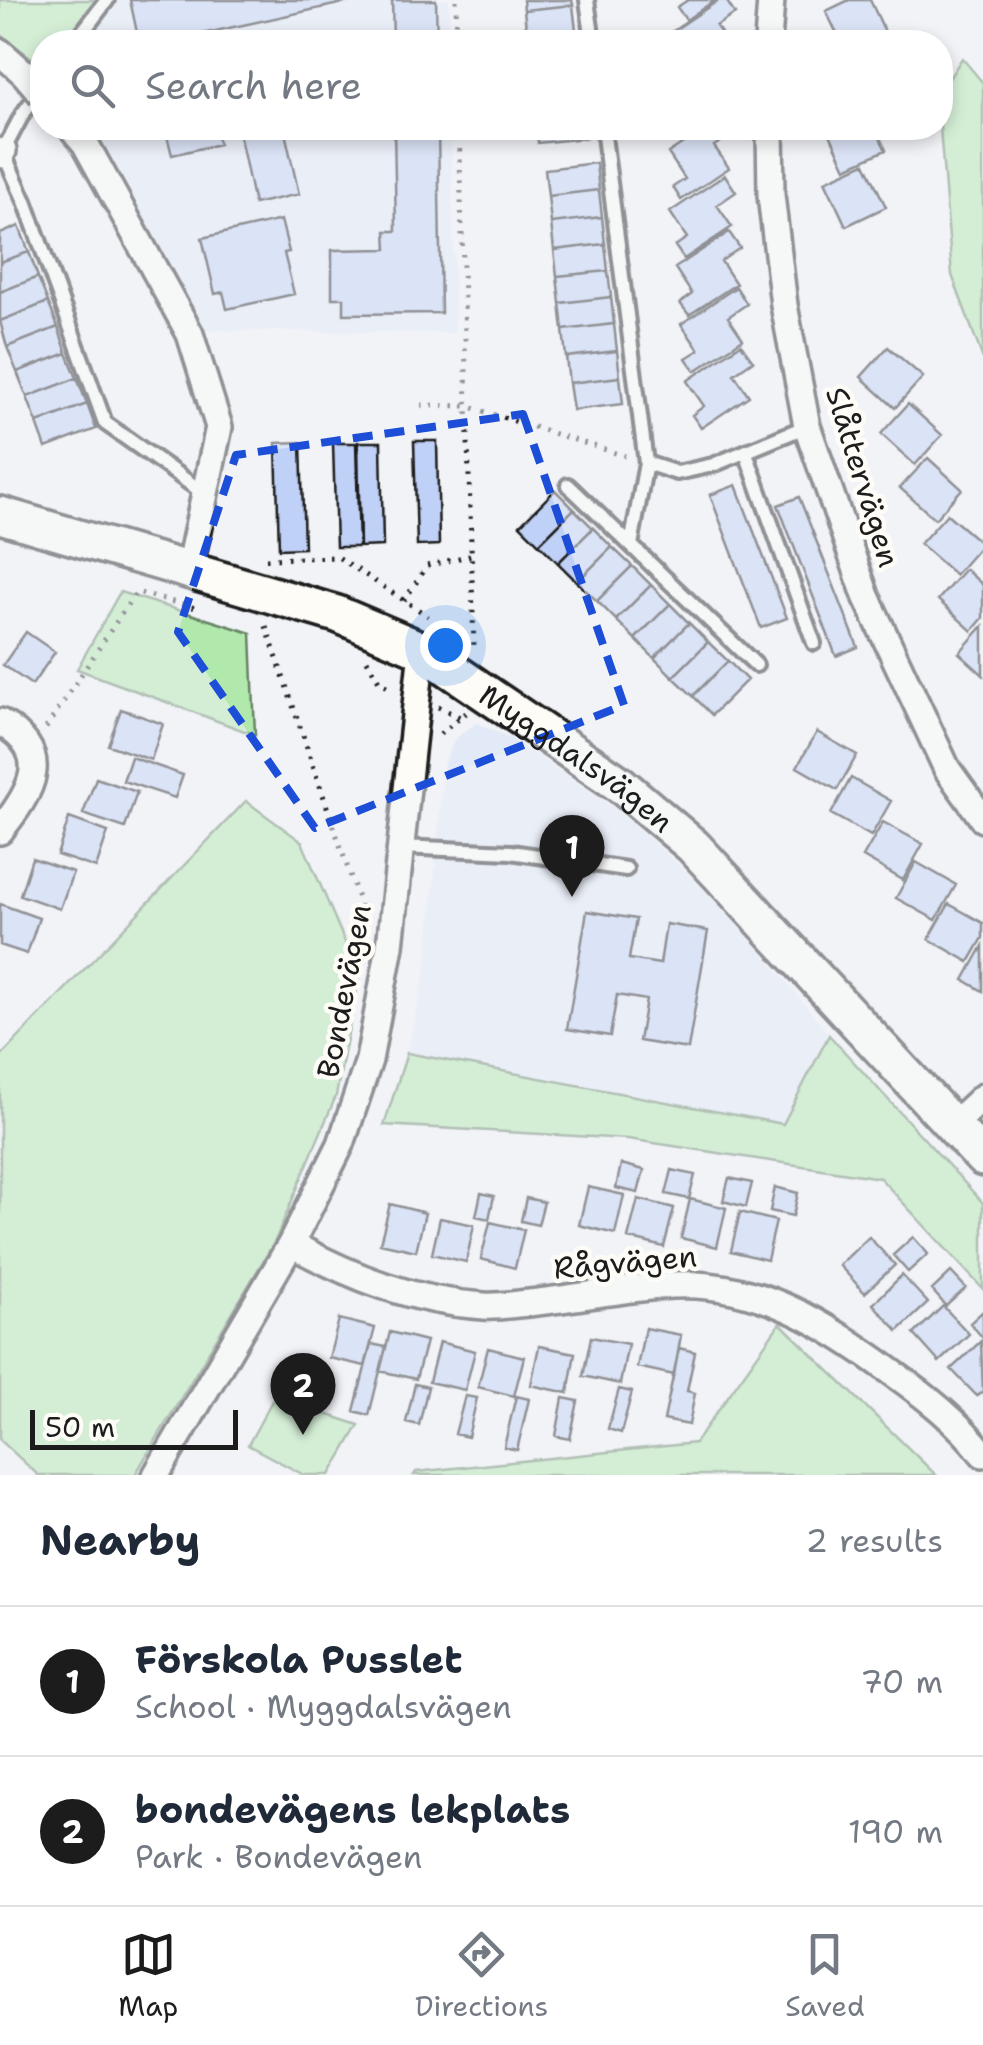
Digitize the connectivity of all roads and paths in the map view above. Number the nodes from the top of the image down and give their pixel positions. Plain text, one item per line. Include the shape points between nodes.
1 (107, 0) edge
2 (456, 0) edge
3 (588, 0) edge
4 (770, 0) edge
5 (84, 30) edge
6 (457, 30) edge
7 (592, 30) edge
8 (769, 30) edge
9 (0, 52) edge
10 (30, 80) edge
11 (30, 98) edge
12 (83, 140) edge
13 (460, 140) edge
14 (606, 140) edge
15 (770, 140) edge
16 (1, 151) edge
17 (421, 405) dead end
18 (467, 406) junction
19 (808, 426) junction
20 (746, 453) junction
21 (646, 463) junction
22 (568, 485) dead end
23 (204, 494) junction
24 (0, 515) edge
25 (630, 545) junction
26 (471, 555) junction
27 (189, 569) junction
28 (210, 612) dead end
29 (284, 630) dead end
30 (383, 634) junction
31 (814, 643) dead end
32 (422, 650) junction
33 (756, 665) dead end
34 (479, 688) junction
35 (417, 698) junction
36 (0, 722) edge
37 (31, 751) junction
38 (983, 819) edge
39 (0, 831) edge
40 (401, 848) junction
41 (626, 869) dead end
42 (366, 926) dead end
43 (983, 1098) edge
44 (954, 1124) junction
45 (983, 1158) edge
46 (291, 1244) junction
47 (983, 1454) edge
48 (156, 1475) edge

1 - 5 lane
2 - 6 path
3 - 7 lane
4 - 8 street
9 - 10 street
11 - 16 lane
12 - 23 street via 190,334 218,427
13 - 18 path
14 - 21 lane
15 - 19 street, Slåttervägen via 784,305
16 - 23 lane via 105,423
17 - 18 path
18 - 21 path
18 - 26 path
19 - 20 lane
19 - 38 street, Slåttervägen via 866,596 947,769
20 - 21 lane via 676,472
20 - 31 lane
21 - 25 lane
22 - 25 lane
23 - 27 street
24 - 27 street, Myggdalsvägen
25 - 33 lane
26 - 30 path via 428,566
26 - 34 path via 474,652 492,664
27 - 30 street, Myggdalsvägen
28 - 37 path via 136,592
29 - 42 path via 266,626
30 - 32 street, Myggdalsvägen
30 - 35 path via 365,657 380,683
32 - 34 street, Myggdalsvägen
32 - 35 street, Bondevägen
34 - 35 path via 463,718
34 - 44 street, Myggdalsvägen via 621,785 693,846
35 - 40 street, Bondevägen
36 - 37 street
37 - 39 street via 26,797
40 - 41 lane via 511,852
40 - 46 street, Bondevägen via 369,1060 340,1144
43 - 44 street
44 - 45 street, Myggdalsvägen
46 - 47 street, Rågvägen via 348,1274 416,1297 487,1307 674,1284 747,1294 841,1335 914,1388
46 - 48 street, Bondevägen

